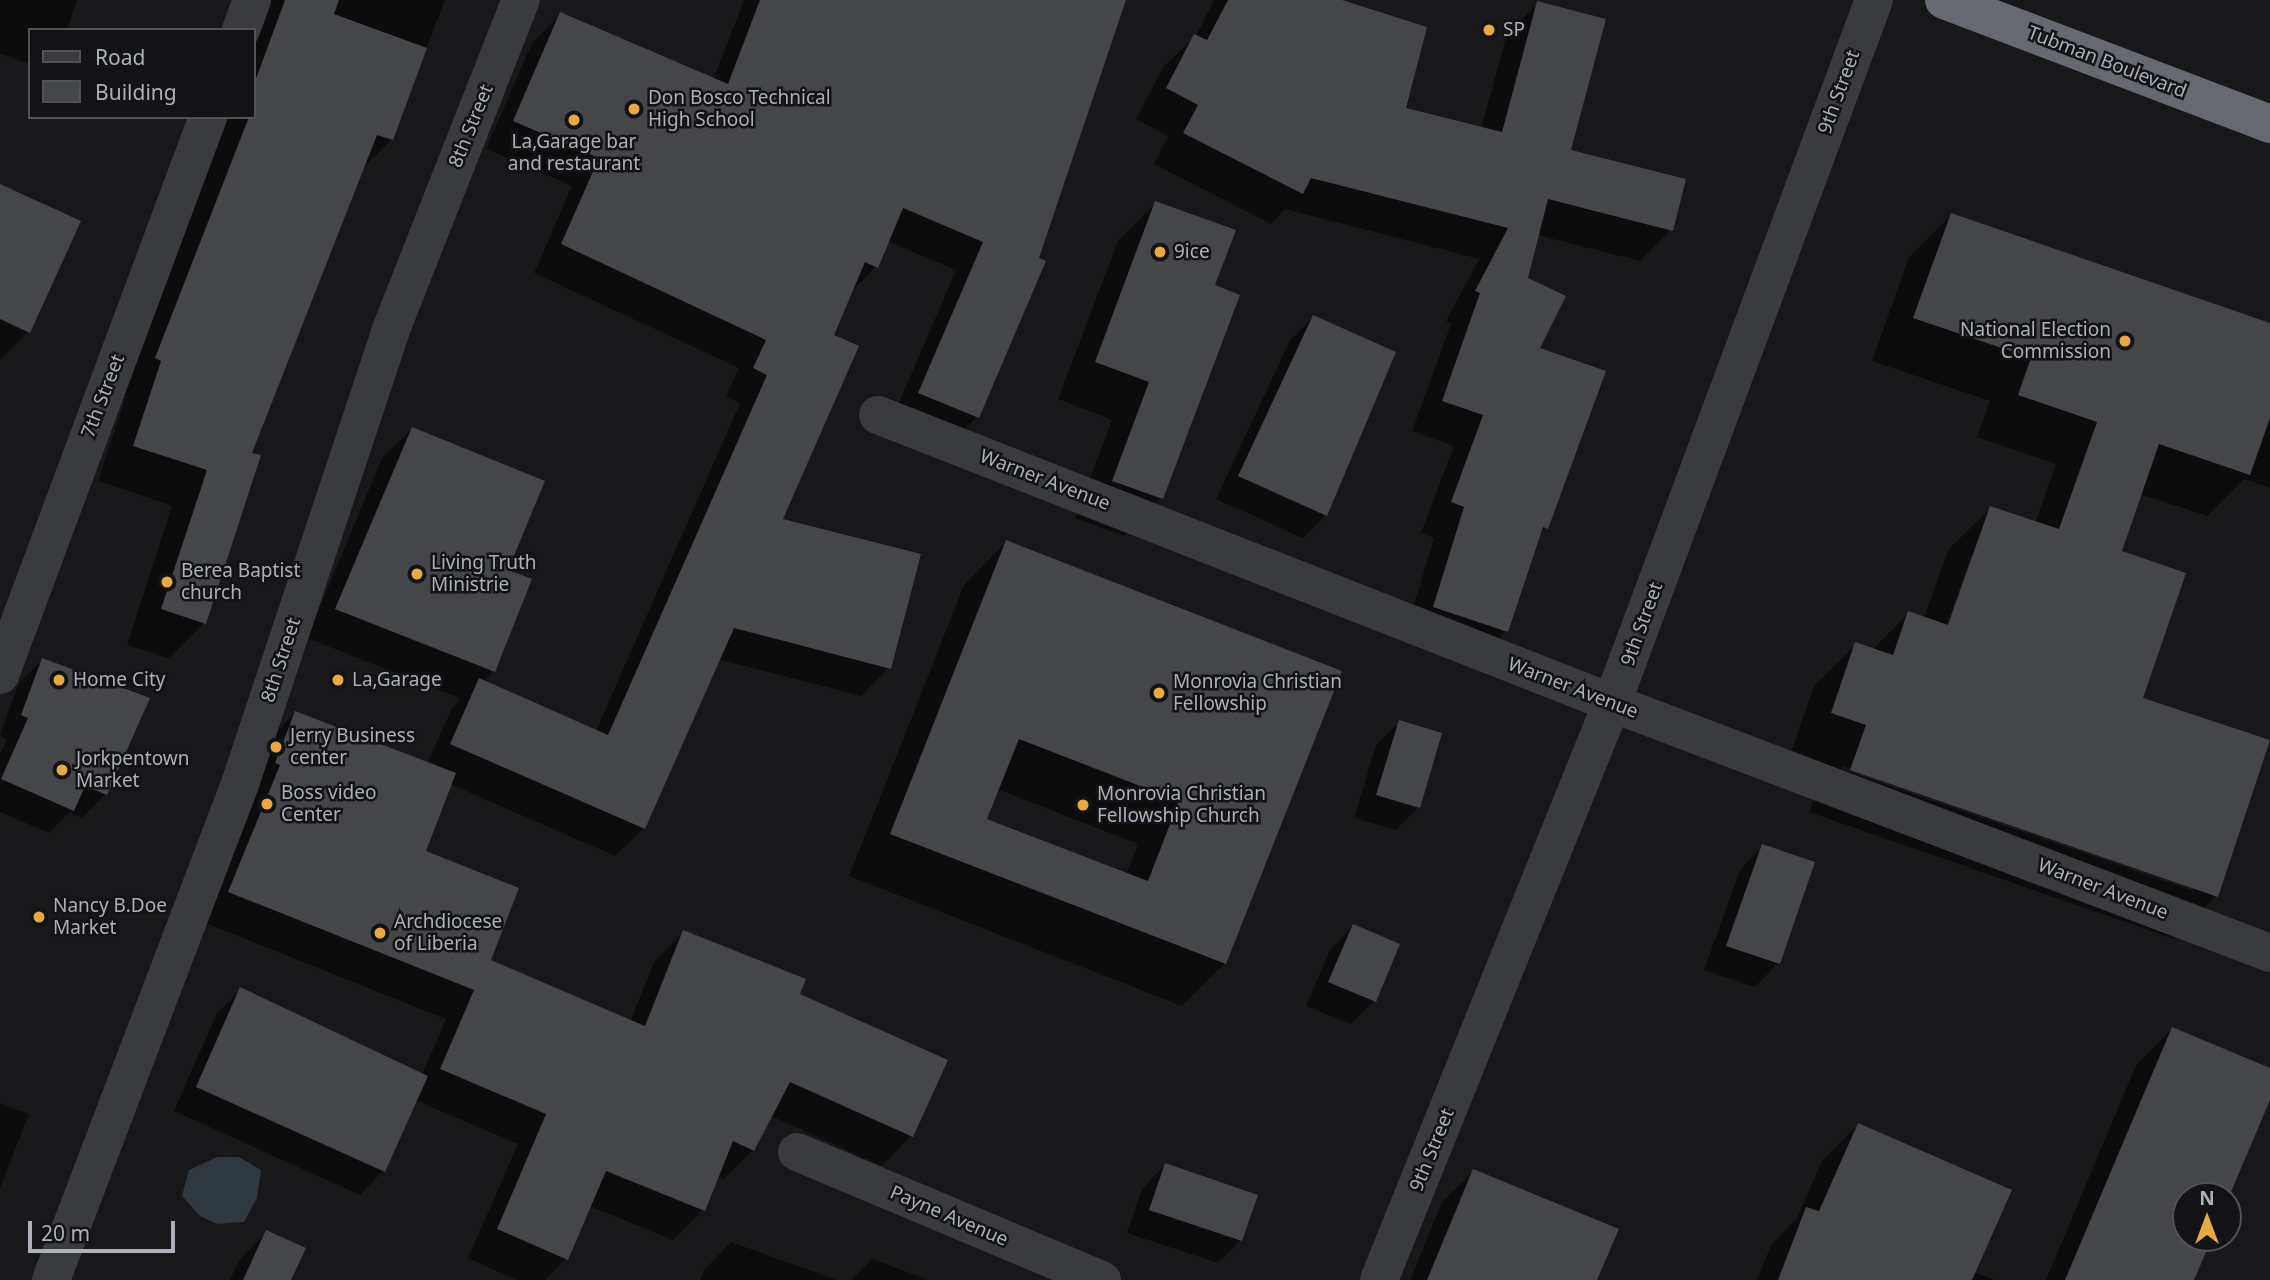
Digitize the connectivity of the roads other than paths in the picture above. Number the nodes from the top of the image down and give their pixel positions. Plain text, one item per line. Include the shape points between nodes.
1 (253, 0) edge
2 (521, 0) edge
3 (1874, 0) edge
4 (1944, 0) edge
5 (242, 28) edge
6 (207, 119) edge
7 (2270, 124) edge
8 (878, 415) dead end
9 (0, 675) edge
10 (1612, 703) junction
11 (2270, 953) edge
12 (797, 1152) dead end
13 (51, 1280) edge
14 (1102, 1280) edge
15 (1379, 1280) edge

1 - 5 street
2 - 13 street, 8th Street via 390,332 240,784
3 - 10 street, 9th Street
4 - 7 highway, Tubman Boulevard
6 - 9 street, 7th Street
8 - 10 street, Warner Avenue
10 - 11 street, Warner Avenue
10 - 15 street, 9th Street
12 - 14 street, Payne Avenue

